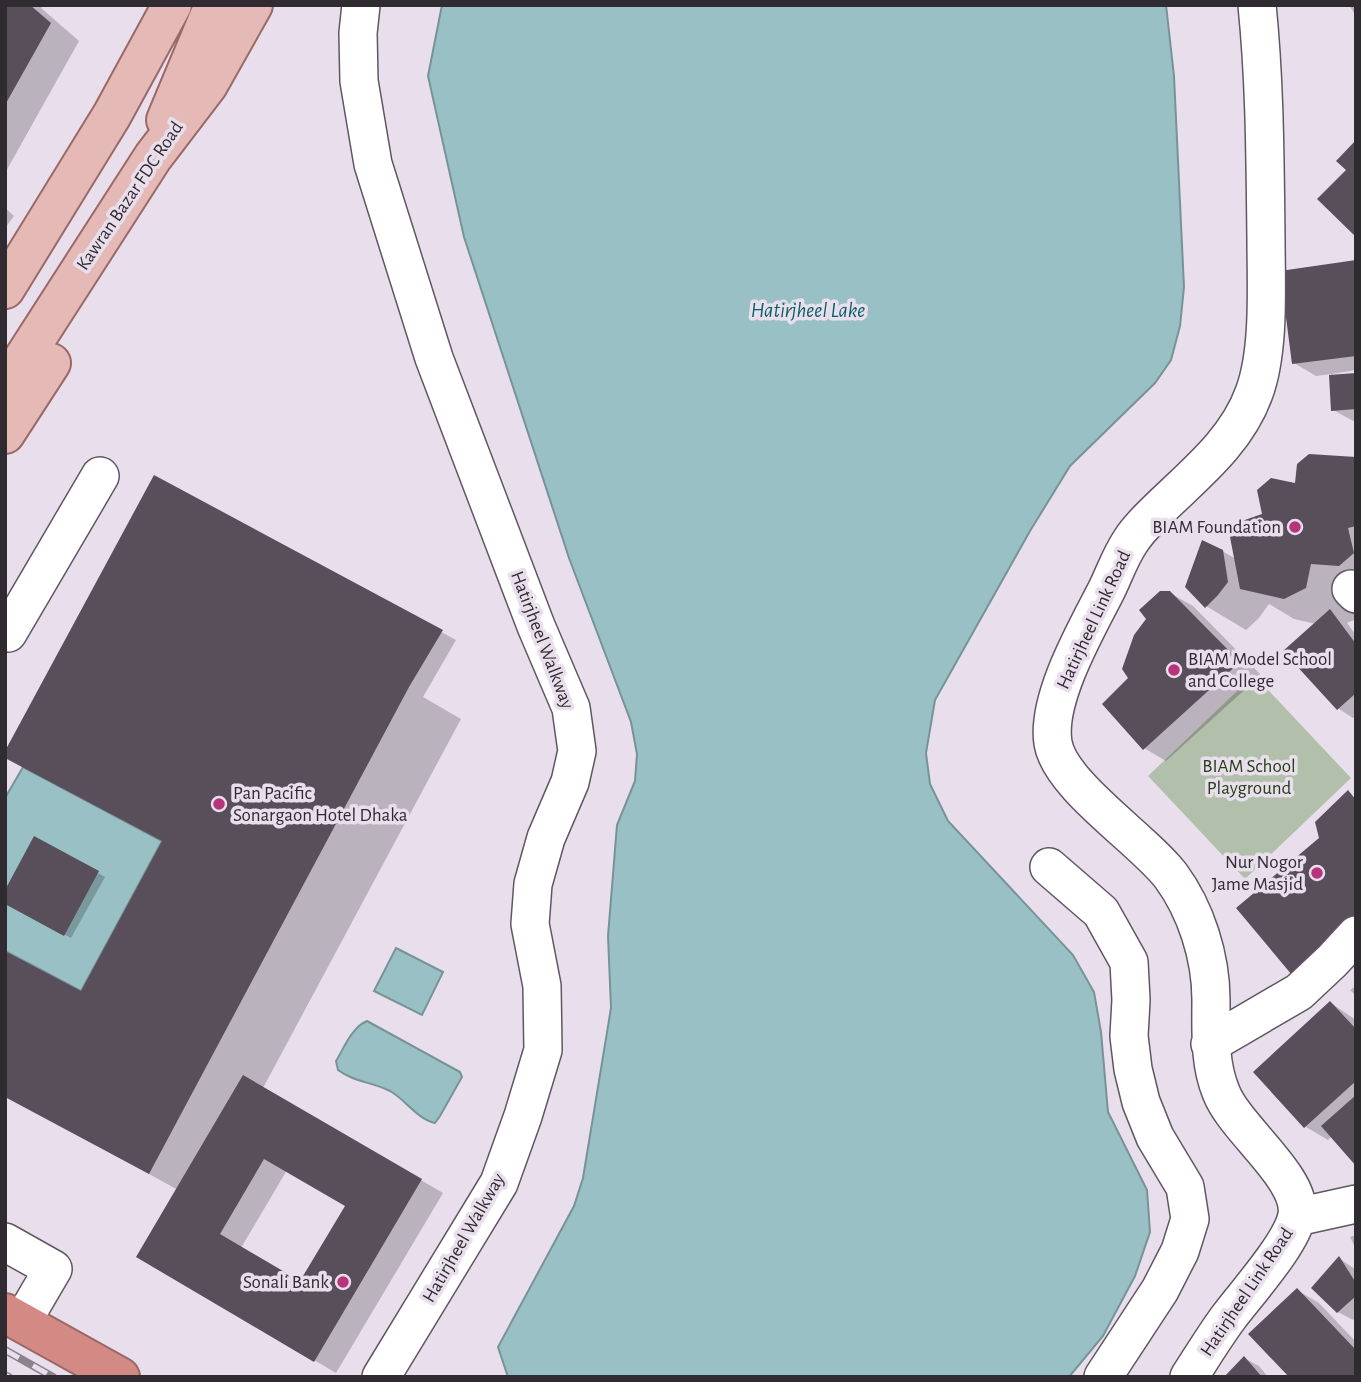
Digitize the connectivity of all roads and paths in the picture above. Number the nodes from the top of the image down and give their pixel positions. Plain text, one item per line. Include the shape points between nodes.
1 (214, 5) edge
2 (253, 5) edge
3 (361, 5) edge
4 (1257, 5) edge
5 (162, 10) edge
6 (208, 85) junction
7 (153, 157) junction
8 (5, 289) edge
9 (5, 387) edge
10 (5, 434) edge
11 (100, 476) dead end
12 (6, 634) edge
13 (1049, 867) dead end
14 (1356, 935) edge
15 (1211, 996) junction
16 (1270, 1008) junction
17 (1210, 1044) junction
18 (1356, 1204) edge
19 (1297, 1217) junction
20 (5, 1242) edge
21 (14, 1318) edge
22 (120, 1377) edge
23 (381, 1377) edge
24 (1102, 1377) edge
25 (1189, 1377) edge

1 - 7 main road
2 - 6 main road, Kawran Bazar FDC Road
3 - 23 street, Hatirjheel Walkway via 359,81 373,164 434,358 571,708 577,751 533,884 530,924 542,986 543,1050 523,1116 499,1183
4 - 15 street, Hatirjheel Link Road via 1264,80 1266,307 1254,393 1241,420 1211,459 1130,541 1062,686 1053,722 1053,746 1062,765 1169,873 1187,901 1201,937
5 - 8 main road via 112,115
6 - 7 main road, Kawran Bazar FDC Road
6 - 10 main road via 198,125
7 - 9 main road, Kawran Bazar FDC Road
11 - 12 street
13 - 24 street via 1101,912 1129,962 1133,1069 1155,1137 1185,1188 1190,1219 1160,1290
14 - 16 street via 1299,992
15 - 16 street via 1227,1007
15 - 17 street, Hatirjheel Link Road
16 - 17 street
17 - 19 street, Hatirjheel Link Road via 1221,1094 1290,1184
18 - 19 street
19 - 25 street, Hatirjheel Link Road via 1277,1254
20 - 21 street via 53,1269
21 - 22 highway

